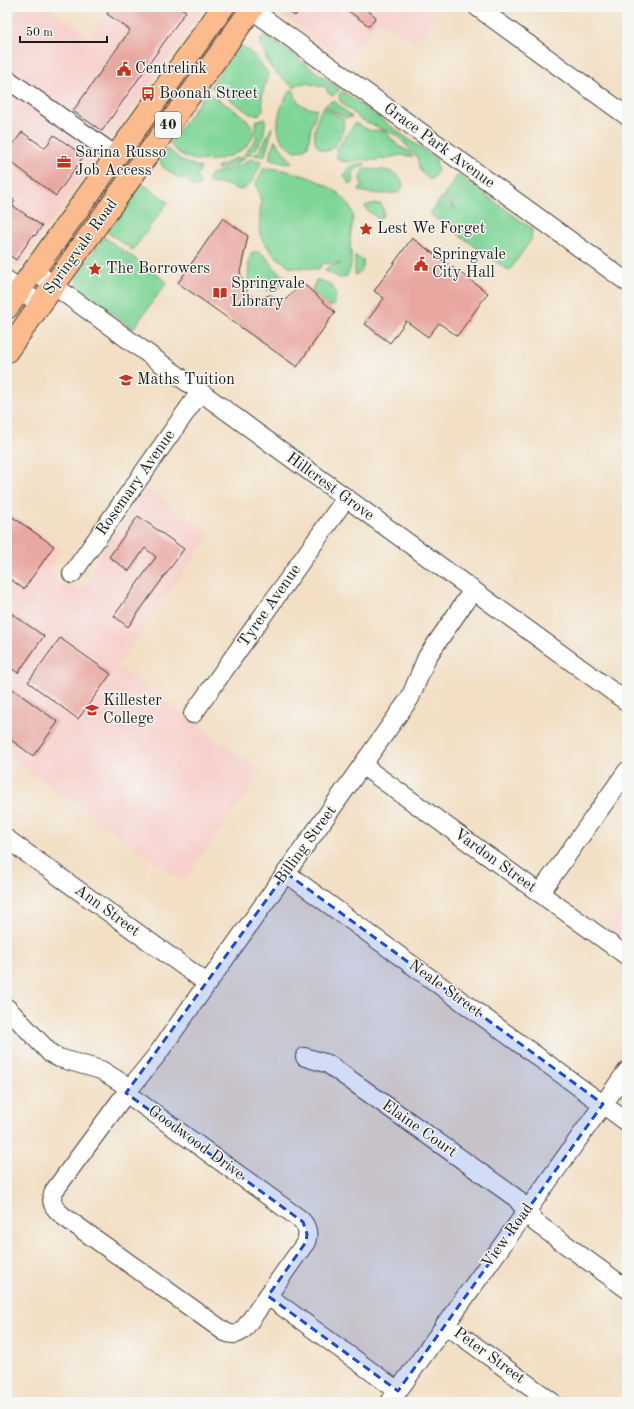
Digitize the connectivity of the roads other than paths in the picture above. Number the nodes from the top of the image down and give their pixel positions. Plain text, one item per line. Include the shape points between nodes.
1 (223, 7) edge
2 (477, 7) edge
3 (252, 8) edge
4 (188, 56) junction
5 (208, 70) junction
6 (7, 78) edge
7 (627, 116) edge
8 (116, 156) junction
9 (34, 271) junction
10 (627, 282) edge
11 (14, 285) edge
12 (53, 286) junction
13 (40, 304) junction
14 (7, 308) edge
15 (7, 351) edge
16 (200, 392) junction
17 (346, 498) junction
18 (72, 574) dead end
19 (473, 590) junction
20 (627, 702) edge
21 (193, 714) dead end
22 (363, 766) junction
23 (627, 771) edge
24 (7, 839) edge
25 (286, 873) junction
26 (540, 893) junction
27 (627, 956) edge
28 (207, 983) junction
29 (7, 1008) edge
30 (305, 1057) dead end
31 (627, 1071) edge
32 (128, 1090) junction
33 (603, 1104) junction
34 (627, 1122) edge
35 (526, 1212) junction
36 (627, 1289) edge
37 (268, 1296) junction
38 (445, 1324) junction
39 (394, 1396) edge
40 (552, 1402) edge

1 - 4 highway, Springvale Road / 40
2 - 7 street
3 - 5 highway, Springvale Road / 40
3 - 10 street, Grace Park Avenue
4 - 5 highway
4 - 8 highway, Springvale Road / 40
5 - 12 highway, Springvale Road / 40
6 - 8 street
8 - 9 highway, Springvale Road / 40
9 - 11 highway, Springvale Road / 40
9 - 12 street, Hillcrest Grove
11 - 13 street
11 - 14 highway, Springvale Road / 40
12 - 13 highway, Springvale Road / 40
12 - 16 street, Hillcrest Grove
13 - 15 highway, Springvale Road / 40
16 - 17 street, Hillcrest Grove
16 - 18 street, Rosemary Avenue
17 - 19 street, Hillcrest Grove
17 - 21 street, Tyree Avenue
19 - 20 street, Hillcrest Grove
19 - 22 street, Billing Street via 427,656 410,698
22 - 25 street, Billing Street
22 - 26 street, Vardon Street
23 - 26 street
24 - 28 street, Ann Street
25 - 28 street, Billing Street
25 - 33 street, Neale Street
26 - 27 street, Vardon Street
28 - 32 street, Billing Street
29 - 32 street via 50,1053 101,1070
30 - 35 street, Elaine Court via 328,1064 516,1198
31 - 33 street, View Road
32 - 37 street, Goodwood Drive via 303,1222 307,1234 306,1242
32 - 37 street, Goodwood Drive via 45,1203 229,1334 236,1334 244,1329
33 - 34 street, Neale Street
33 - 35 street, View Road
35 - 36 street, Elaine Court via 536,1223
35 - 38 street, View Road
37 - 39 street
38 - 39 street, View Road
38 - 40 street, Peter Street

